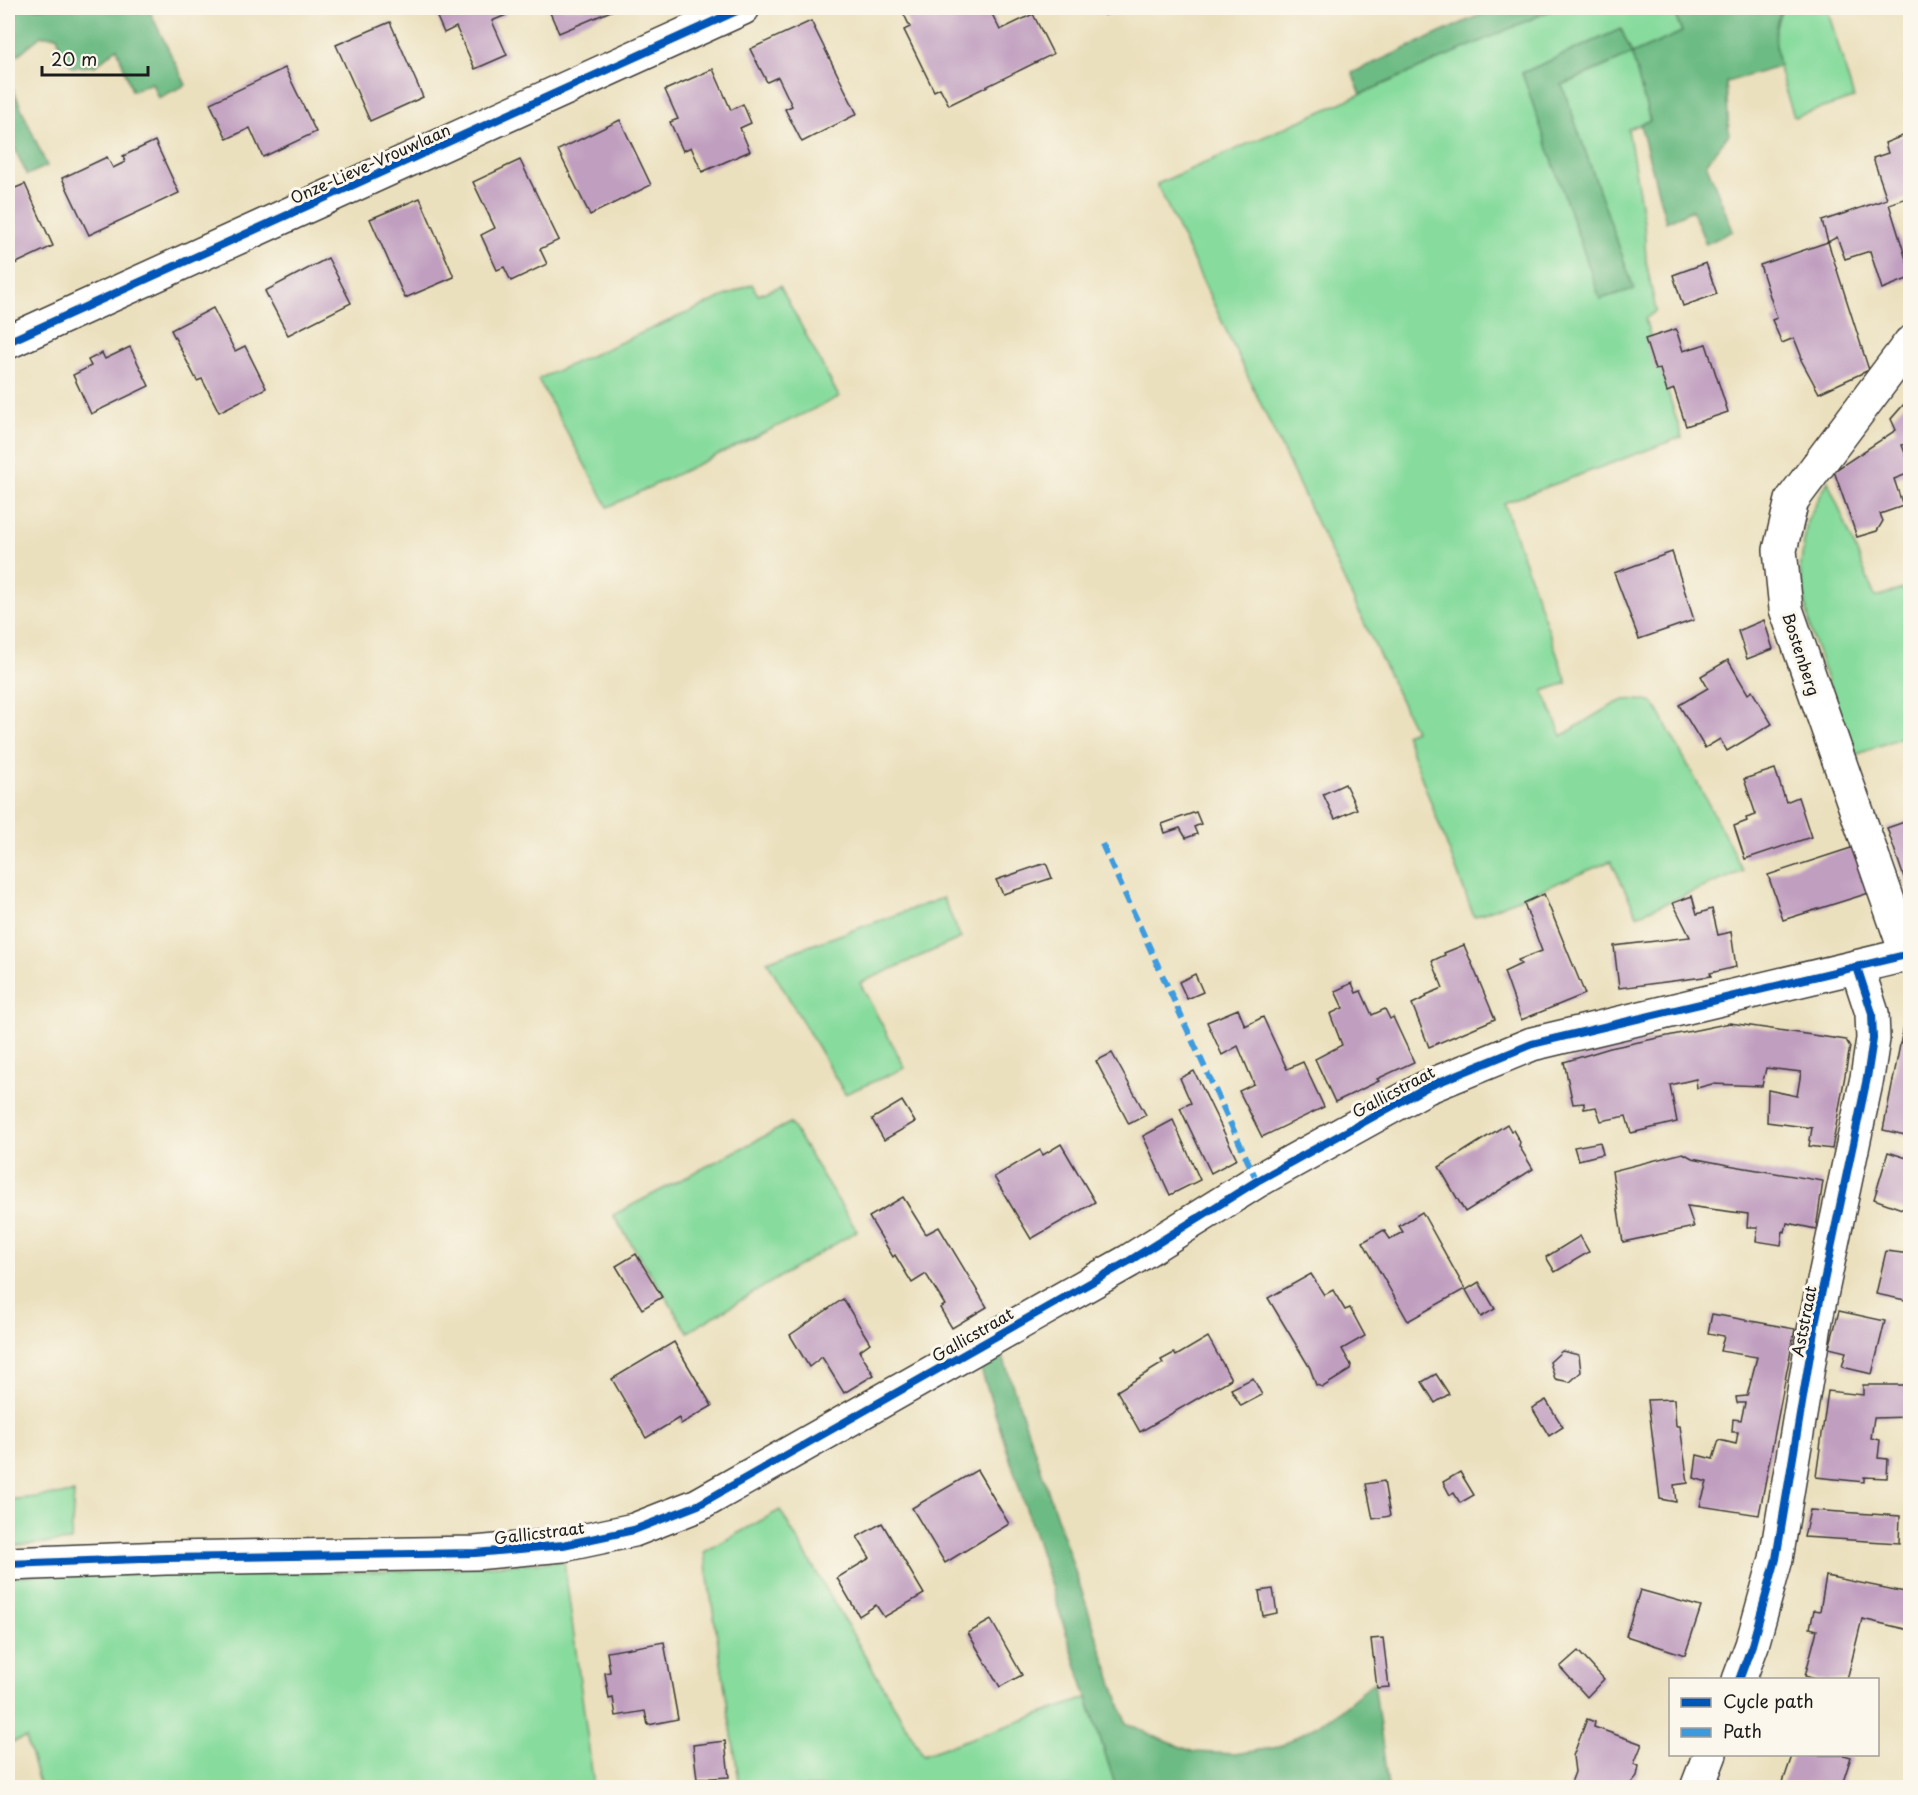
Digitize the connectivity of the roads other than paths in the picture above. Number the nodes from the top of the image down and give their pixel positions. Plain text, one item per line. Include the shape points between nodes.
1 (743, 8) edge
2 (8, 342) edge
3 (1911, 343) edge
4 (1909, 954) edge
5 (1857, 967) junction
6 (8, 1564) edge
7 (1740, 1678) edge
8 (1710, 1756) edge
9 (1697, 1788) edge

1 - 2 street, Onze-Lieve-Vrouwlaan
3 - 4 street, Bostenberg via 1792,500 1779,550 1786,609
4 - 5 street, Gallicstraat
5 - 6 street, Gallicstraat via 1532,1044 1427,1087 1257,1181 1129,1261 698,1505 634,1530 563,1545 475,1553
5 - 7 street, Aststraat via 1872,1013 1873,1040 1867,1078 1816,1319 1776,1559
8 - 9 street

